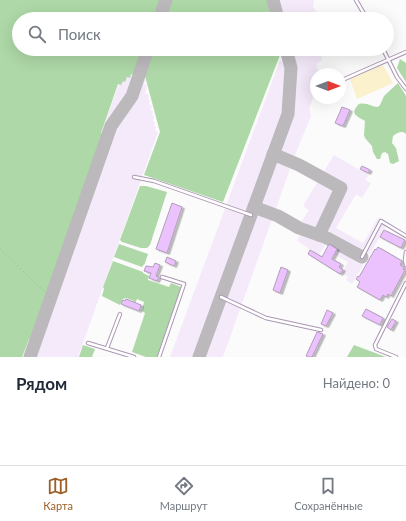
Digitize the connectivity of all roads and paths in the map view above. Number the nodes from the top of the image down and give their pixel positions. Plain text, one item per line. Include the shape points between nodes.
1 (356, 0) edge
2 (363, 12) edge
3 (406, 52) edge
4 (386, 56) edge
5 (388, 59) junction
6 (346, 78) edge
7 (406, 90) edge
8 (134, 177) dead end
9 (251, 215) dead end
10 (406, 236) edge
11 (0, 249) edge
12 (406, 252) edge
13 (362, 257) dead end
14 (406, 265) edge
15 (162, 277) dead end
16 (406, 283) edge
17 (221, 297) dead end
18 (51, 298) dead end
19 (120, 314) dead end
20 (321, 330) dead end
21 (88, 343) dead end
22 (107, 348) junction
23 (134, 357) edge
24 (159, 357) edge
25 (396, 357) edge

1 - 2 lane
3 - 5 lane
4 - 5 lane
5 - 6 lane
5 - 7 lane
8 - 9 lane via 154,181
10 - 13 lane via 381,222
11 - 18 path
12 - 14 lane
15 - 24 lane via 184,284
16 - 25 lane via 375,345 376,349
17 - 20 lane via 266,318
19 - 22 lane
21 - 22 lane
22 - 23 lane

